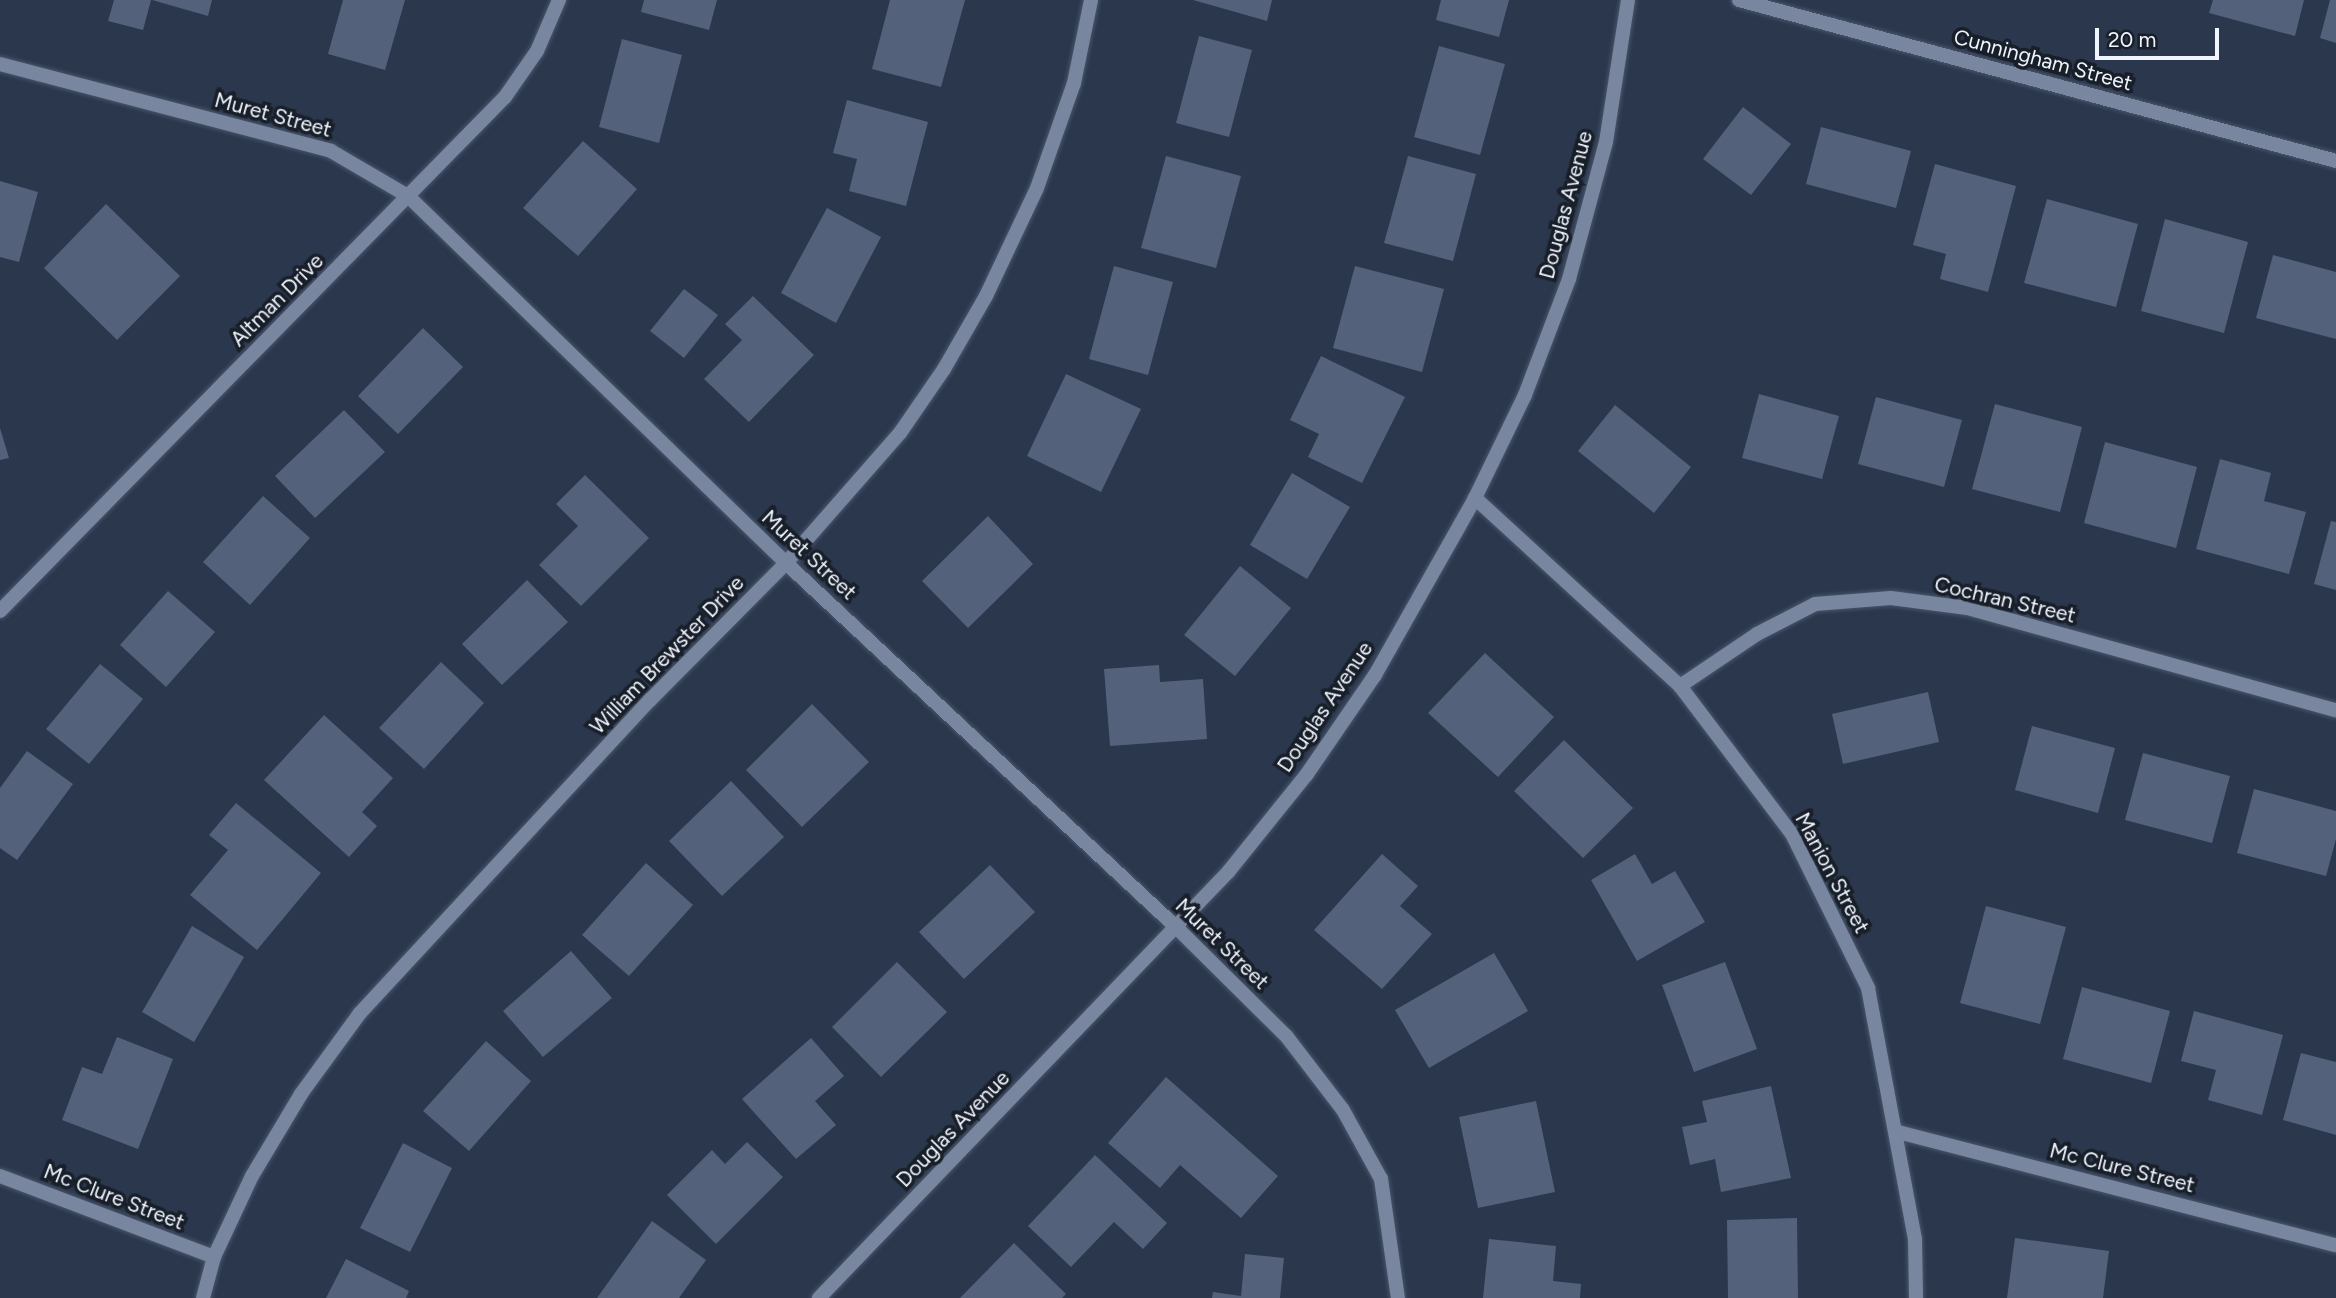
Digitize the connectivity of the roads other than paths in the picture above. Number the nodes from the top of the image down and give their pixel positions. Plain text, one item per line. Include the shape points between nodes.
1 (559, 0) edge
2 (1091, 0) edge
3 (1628, 0) edge
4 (1738, 0) edge
5 (0, 64) edge
6 (2336, 161) edge
7 (408, 196) junction
8 (1475, 498) junction
9 (786, 564) junction
10 (2, 605) edge
11 (1680, 686) junction
12 (2336, 710) edge
13 (1176, 927) junction
14 (1898, 1132) junction
15 (0, 1176) edge
16 (2336, 1245) edge
17 (214, 1257) junction
18 (202, 1298) edge
19 (819, 1298) edge
20 (1398, 1298) edge
21 (1916, 1298) edge

1 - 7 street, Altman Drive via 537,51 505,97
2 - 9 street, William Brewster Drive via 1074,83 1037,188 986,296 900,433
3 - 8 street, Douglas Avenue via 1606,142 1569,279 1525,395
4 - 6 street, Cunningham Street
5 - 7 street, Muret Street via 331,151
7 - 9 street, Muret Street
7 - 10 street, Altman Drive
8 - 11 street, Manion Street
8 - 13 street, Douglas Avenue via 1375,675 1307,774
9 - 13 street, Muret Street
9 - 17 street, William Brewster Drive via 641,710 360,1013 302,1094 252,1176
11 - 12 street, Cochran Street via 1758,634 1815,604 1891,598 1967,608
11 - 14 street, Manion Street via 1792,834 1868,988
13 - 19 street, Douglas Avenue
13 - 20 street, Muret Street via 1287,1037 1343,1110 1381,1180
14 - 16 street, Mc Clure Street
14 - 21 street, Manion Street via 1915,1240
15 - 17 street, Mc Clure Street
17 - 18 street, William Brewster Drive

